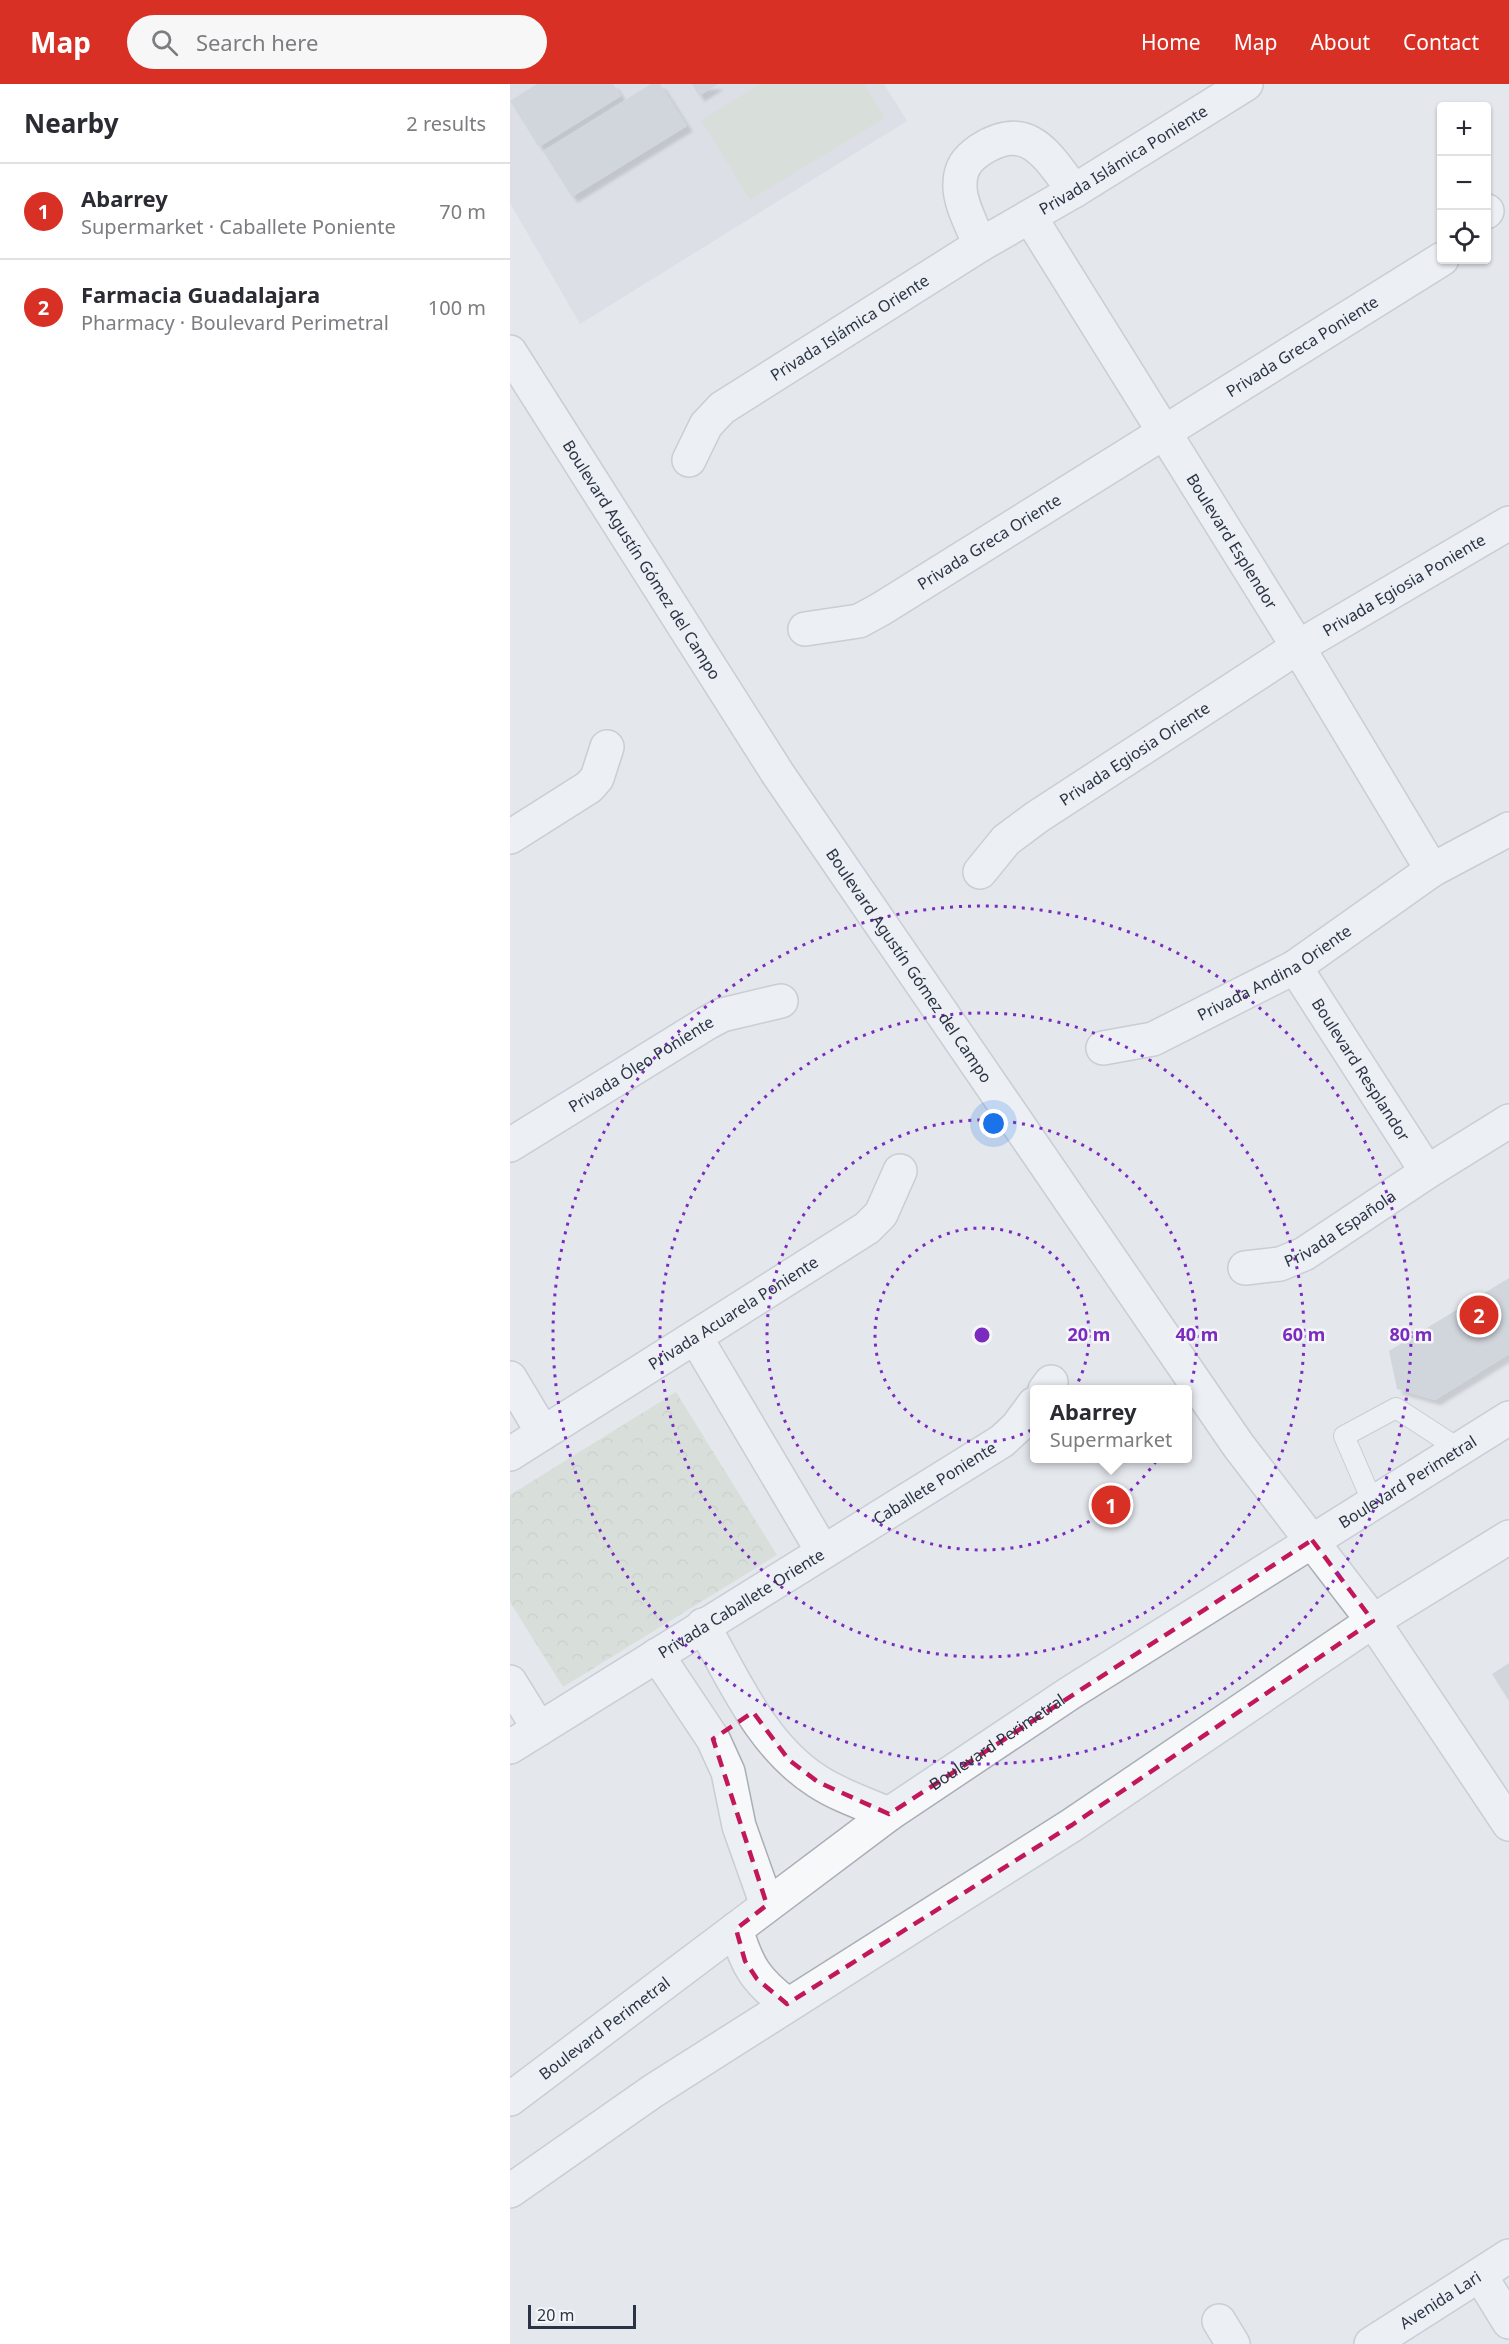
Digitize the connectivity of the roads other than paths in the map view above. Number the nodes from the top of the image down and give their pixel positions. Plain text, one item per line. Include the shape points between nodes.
1 (1246, 84) edge
2 (1074, 191) junction
3 (1030, 217) junction
4 (980, 245) junction
5 (1437, 263) edge
6 (510, 352) edge
7 (1163, 432) junction
8 (689, 460) dead end
9 (1509, 523) edge
10 (805, 629) dead end
11 (1299, 647) junction
12 (608, 747) dead end
13 (1509, 828) edge
14 (510, 837) edge
15 (1432, 870) junction
16 (980, 872) dead end
17 (1294, 967) junction
18 (781, 1001) dead end
19 (1103, 1048) dead end
20 (1509, 1121) edge
21 (510, 1145) edge
22 (900, 1171) dead end
23 (1427, 1172) junction
24 (1245, 1268) dead end
25 (696, 1338) junction
26 (510, 1378) edge
27 (1030, 1410) edge
28 (1509, 1418) edge
29 (543, 1433) junction
30 (1459, 1449) junction
31 (510, 1454) edge
32 (1372, 1503) junction
33 (1509, 1537) edge
34 (1312, 1540) junction
35 (822, 1551) junction
36 (1373, 1621) junction
37 (704, 1625) junction
38 (657, 1654) junction
39 (510, 1682) edge
40 (753, 1712) junction
41 (539, 1729) junction
42 (713, 1739) junction
43 (510, 1747) edge
44 (889, 1814) junction
45 (1509, 1824) edge
46 (767, 1905) junction
47 (736, 1929) junction
48 (787, 2004) junction
49 (510, 2099) edge
50 (510, 2191) edge
51 (1509, 2256) edge
52 (1480, 2275) junction
53 (1509, 2322) edge
54 (1371, 2344) edge

1 - 2 street, Privada Islámica Poniente
2 - 3 street, Privada Islámica Poniente
2 - 4 street via 1034,143 1016,137 997,140 963,165 960,185
3 - 4 street, Privada Islámica Oriente
3 - 7 street, Boulevard Esplendor
4 - 8 street, Privada Islámica Oriente via 722,408 706,424
5 - 7 street, Privada Greca Poniente
6 - 34 street, Boulevard Agustín Gómez del Campo via 778,774 1238,1445
7 - 10 street, Privada Greca Oriente via 881,609 859,621
7 - 11 street, Boulevard Esplendor
9 - 11 street, Privada Egiosia Poniente
11 - 15 street, Boulevard Esplendor
11 - 16 street, Privada Egiosia Oriente via 1037,817 1006,840
12 - 14 street via 590,787
13 - 15 street, Privada Andina Oriente
15 - 17 street, Privada Andina Oriente
17 - 19 street, Privada Andina Oriente via 1153,1039
17 - 23 street, Boulevard Resplandor
18 - 21 street, Privada Óleo Poniente via 722,1015
20 - 23 street
22 - 25 street, Privada Acuarela Poniente via 881,1214 867,1228
23 - 24 street, Privada Española via 1304,1254 1280,1264
25 - 29 street, Privada Acuarela Poniente
25 - 35 street, Privada Caballete Oriente
26 - 29 street
27 - 35 street, Caballete Poniente via 1002,1441
28 - 30 street, Boulevard Perimetral
29 - 31 street, Privada Acuarela Poniente
30 - 32 street, Boulevard Perimetral
30 - 32 lane via 1396,1408 1344,1436
32 - 34 street, Boulevard Perimetral
33 - 36 street
34 - 36 street, Boulevard Agustín Gómez del Campo
34 - 44 street, Boulevard Perimetral via 1070,1693
35 - 37 street, Privada Caballete Oriente
36 - 45 street, Boulevard Agustín Gómez del Campo
36 - 48 street via 1072,1825
37 - 38 street, Privada Caballete Oriente
37 - 40 street
38 - 41 street, Privada Caballete Oriente
38 - 42 street
39 - 41 street
40 - 42 street
40 - 44 street via 789,1760 818,1782
41 - 43 street, Privada Caballete Oriente
42 - 46 street via 728,1772 739,1826
44 - 46 street, Boulevard Perimetral
46 - 47 street, Boulevard Perimetral
47 - 48 street via 751,1970 767,1990
47 - 49 street, Boulevard Perimetral
48 - 50 street via 652,2091
51 - 52 street, Avenida Lari
52 - 53 street
52 - 54 street, Avenida Lari

